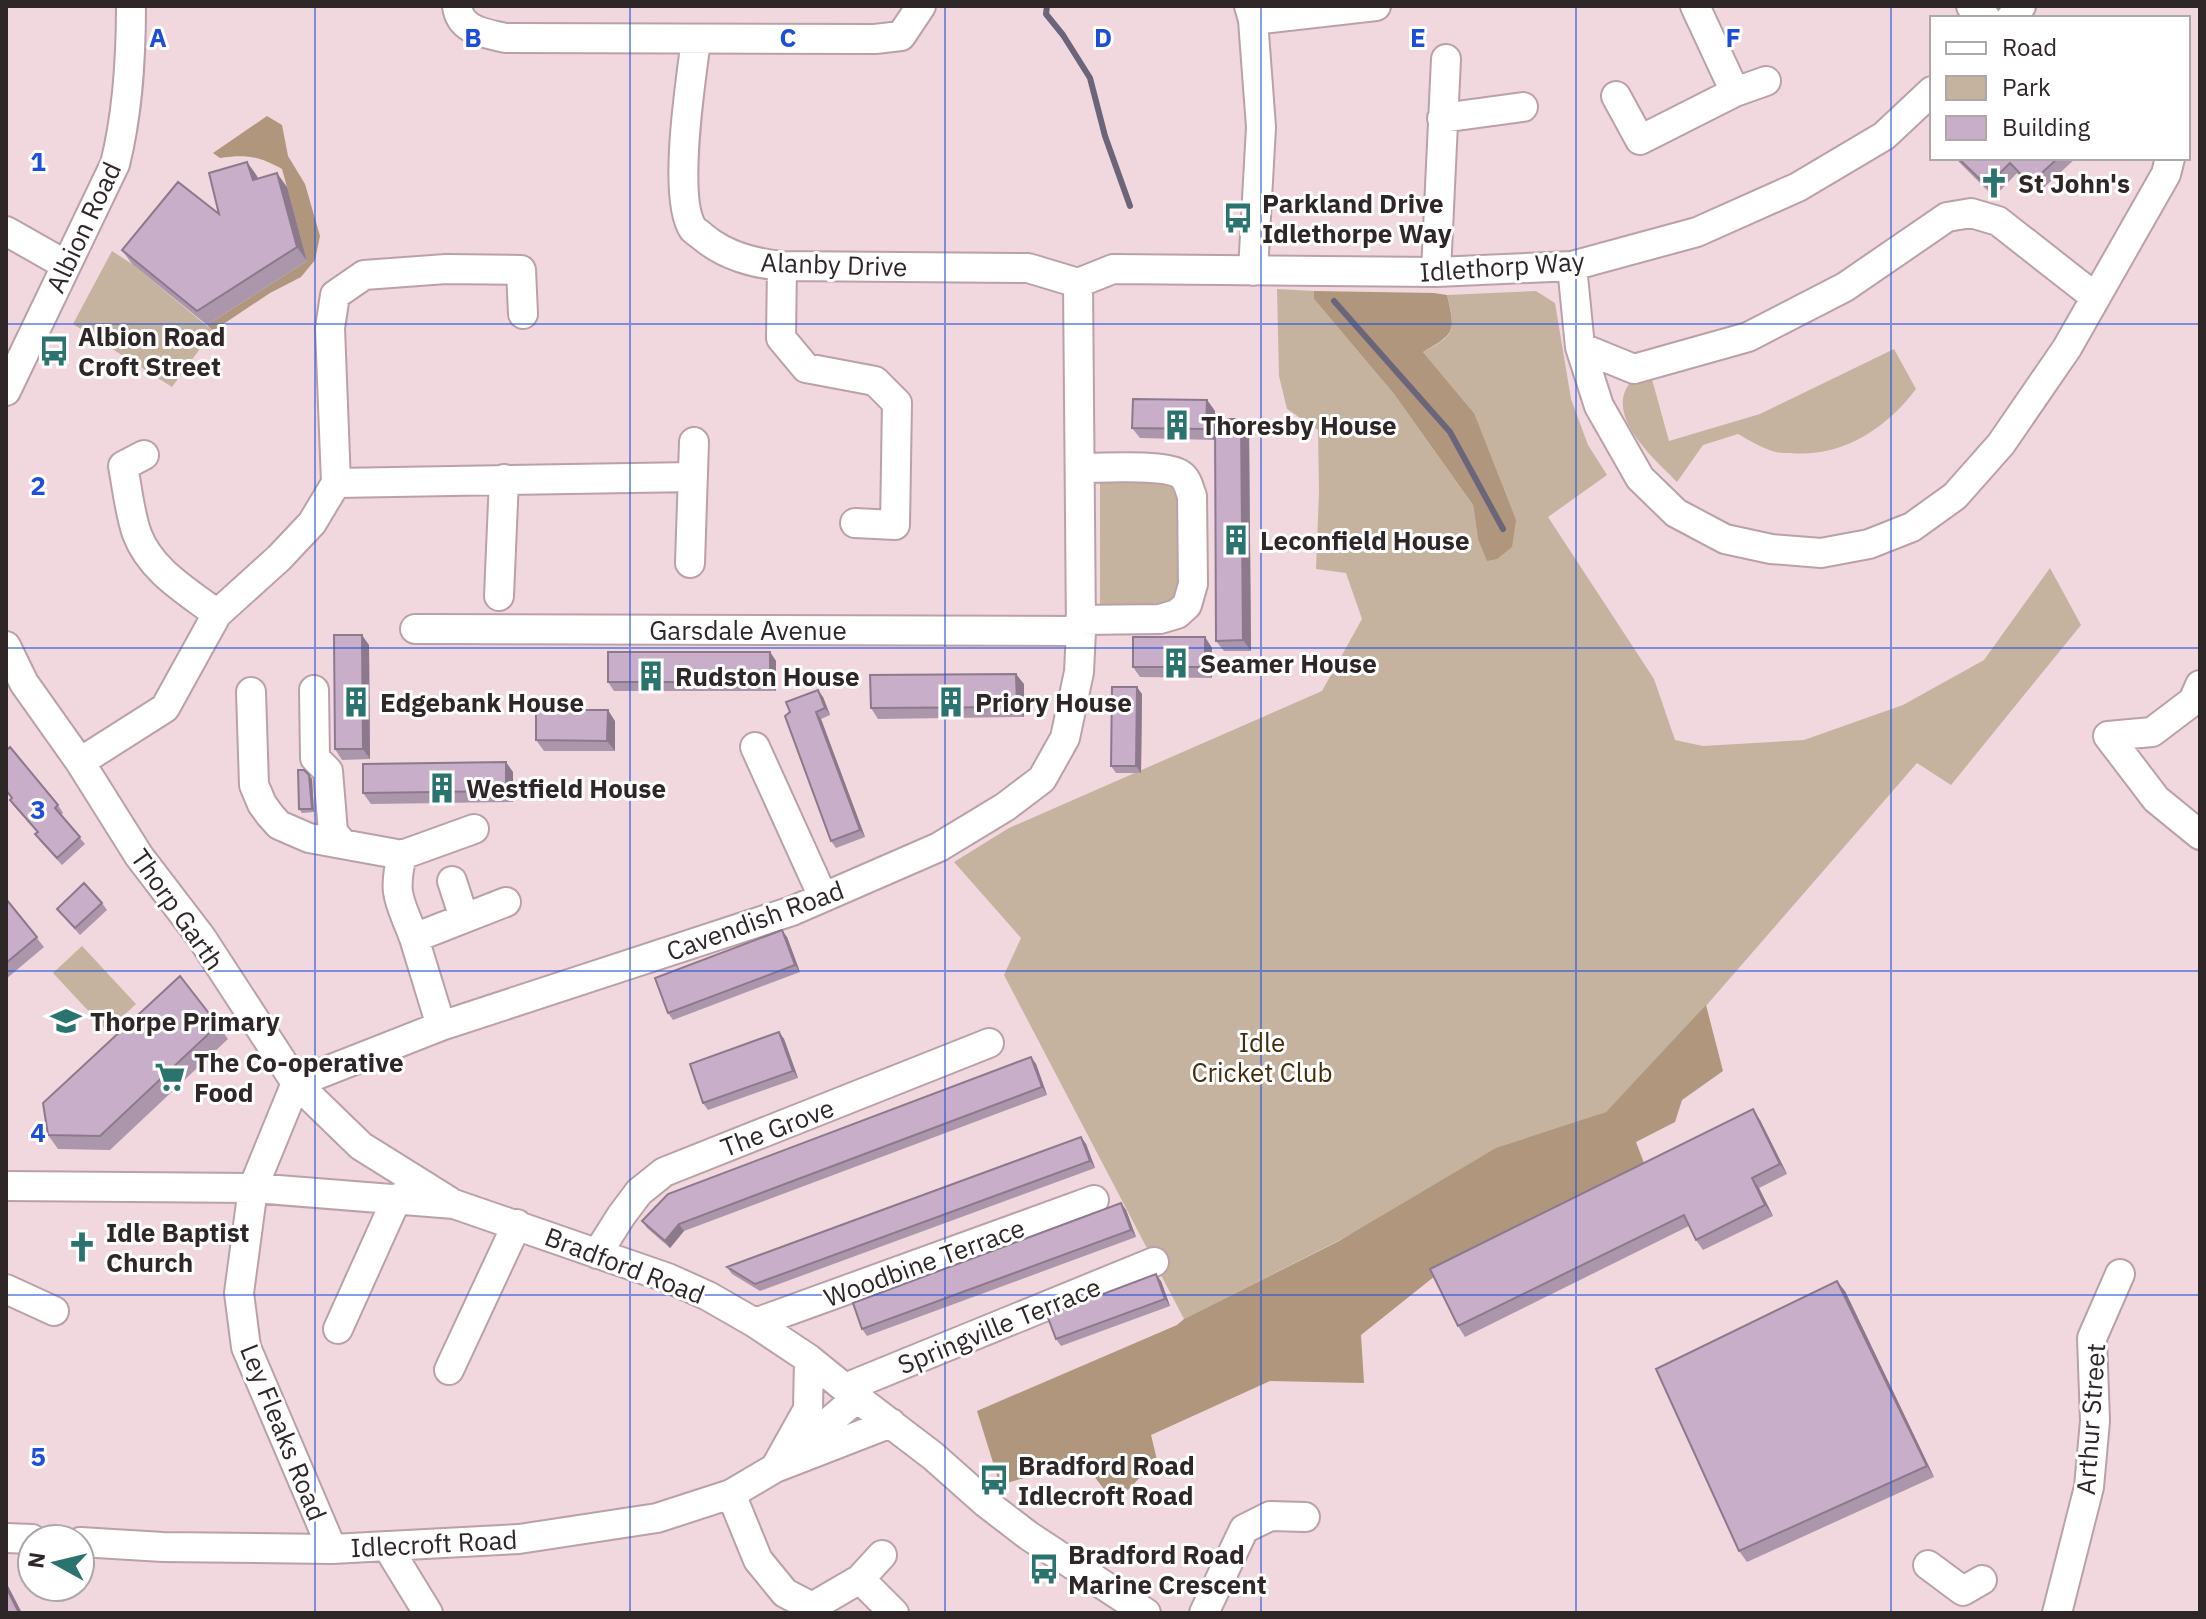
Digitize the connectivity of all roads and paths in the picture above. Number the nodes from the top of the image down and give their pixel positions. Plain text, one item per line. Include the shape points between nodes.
1 (131, 6) edge
2 (457, 6) edge
3 (921, 6) edge
4 (1376, 6) edge
5 (1695, 6) edge
6 (1251, 13) edge
7 (696, 40) junction
8 (1446, 59) dead end
9 (1766, 81) dead end
10 (1735, 92) junction
11 (1930, 93) edge
12 (1616, 96) dead end
13 (1523, 107) dead end
14 (1442, 118) junction
15 (2170, 160) edge
16 (6, 231) edge
17 (66, 265) junction
18 (782, 266) junction
19 (1572, 266) junction
20 (1253, 271) junction
21 (1436, 272) junction
22 (1078, 283) junction
23 (2095, 297) junction
24 (523, 314) dead end
25 (1580, 347) junction
26 (6, 391) edge
27 (694, 442) dead end
28 (124, 459) dead end
29 (1080, 468) junction
30 (693, 477) junction
31 (504, 479) junction
32 (336, 483) junction
33 (855, 523) dead end
34 (690, 563) dead end
35 (499, 596) dead end
36 (217, 614) junction
37 (1081, 626) junction
38 (415, 629) dead end
39 (6, 646) edge
40 (2200, 685) edge
41 (314, 690) dead end
42 (251, 692) dead end
43 (755, 747) dead end
44 (80, 762) junction
45 (474, 829) dead end
46 (2200, 835) edge
47 (343, 844) junction
48 (402, 855) junction
49 (452, 881) dead end
50 (823, 897) junction
51 (506, 902) dead end
52 (464, 918) junction
53 (414, 938) junction
54 (441, 1026) junction
55 (989, 1043) dead end
56 (296, 1083) junction
57 (6, 1186) edge
58 (253, 1188) junction
59 (397, 1198) junction
60 (1094, 1200) dead end
61 (454, 1204) junction
62 (517, 1224) junction
63 (597, 1254) junction
64 (1154, 1262) dead end
65 (2120, 1274) dead end
66 (11, 1299) edge
67 (54, 1311) dead end
68 (755, 1323) junction
69 (338, 1329) dead end
70 (809, 1359) junction
71 (449, 1370) dead end
72 (851, 1393) junction
73 (891, 1423) junction
74 (775, 1468) junction
75 (731, 1494) junction
76 (1305, 1517) dead end
77 (96, 1543) edge
78 (387, 1546) junction
79 (332, 1549) junction
80 (882, 1555) dead end
81 (1928, 1565) dead end
82 (860, 1579) junction
83 (1968, 1595) edge
84 (428, 1613) edge
85 (894, 1613) edge
86 (1146, 1613) edge
87 (1204, 1613) edge
88 (2057, 1613) edge

1 - 17 street, Albion Road via 131,64 115,164
2 - 7 street via 465,24 505,38
3 - 7 street via 901,36
4 - 6 street
5 - 10 street
6 - 20 street via 1261,127
7 - 18 street, Alanby Drive via 684,166 684,204 693,229 718,249 755,263
8 - 14 street
9 - 10 street
10 - 12 street via 1640,140
11 - 19 street, Idlethorp Way via 1884,136 1798,187 1697,232
13 - 14 street
14 - 21 street
15 - 23 street
16 - 17 street
17 - 26 street, Albion Road
18 - 22 street, Alanby Drive via 1028,268
18 - 33 street via 781,338 806,368 875,381 897,403 895,525
19 - 21 street, Idlethorp Way
19 - 25 street
20 - 21 street, Idlethorp Way
20 - 22 street, Idlethorp Way via 1113,269
22 - 29 street, Cavendish Road
23 - 25 street via 1998,221 1971,213 1947,217 1845,287 1748,337 1634,369
23 - 25 street via 2001,444 1955,496 1912,527 1869,544 1821,553 1725,539 1676,513 1640,478 1599,406
24 - 32 street via 521,270 364,275 335,295 330,328
27 - 30 street
28 - 36 street via 137,533 151,560
29 - 37 street, Cavendish Road
29 - 37 street via 1156,468 1180,474 1188,482 1193,584 1187,605 1177,614
30 - 31 street
30 - 34 street
31 - 32 street
31 - 35 street
32 - 36 street via 312,523
36 - 44 street via 165,708
37 - 38 street, Garsdale Avenue
37 - 50 street, Cavendish Road via 1079,672 1065,738 1042,779 939,847
39 - 44 street, Thorp Garth via 24,683
40 - 46 street via 2193,701 2152,732 2108,736 2156,799
41 - 47 street via 315,758 328,771 333,832
42 - 47 street via 254,785 262,804 279,825
43 - 50 street
44 - 56 street, Thorp Garth
45 - 48 street
47 - 48 street
48 - 53 street via 398,900
49 - 52 street
50 - 54 street, Cavendish Road
51 - 52 street
52 - 53 street
53 - 54 street
54 - 56 street, Cavendish Road
55 - 63 street, The Grove via 664,1172 639,1192
56 - 58 street, Ley Fleaks Road
56 - 61 street, Thorp Garth via 361,1146
57 - 58 street, Bradford Road
58 - 59 street, Bradford Road
58 - 79 street, Ley Fleaks Road via 239,1293 246,1347
59 - 61 street, Bradford Road
59 - 69 street
60 - 68 street, Woodbine Terrace
61 - 62 street, Bradford Road
62 - 63 street, Bradford Road
62 - 71 street
63 - 68 street, Bradford Road via 668,1278
64 - 72 street, Springville Terrace
65 - 88 street, Arthur Street via 2092,1338 2095,1421 2089,1487
66 - 67 street
68 - 70 street, Bradford Road
70 - 72 street, Bradford Road
70 - 74 street via 808,1409
72 - 73 street, Bradford Road
72 - 74 street, Idlecroft Road
73 - 74 street, Idlecroft Road
73 - 86 street, Bradford Road via 1029,1536
74 - 75 street, Idlecroft Road
75 - 78 street, Idlecroft Road via 657,1518 519,1539
75 - 82 street via 758,1560 785,1593 812,1607
76 - 87 street via 1270,1516 1244,1529
77 - 79 street, Idlecroft Road
78 - 79 street, Idlecroft Road
78 - 84 street
80 - 82 street
81 - 83 street
82 - 85 street

